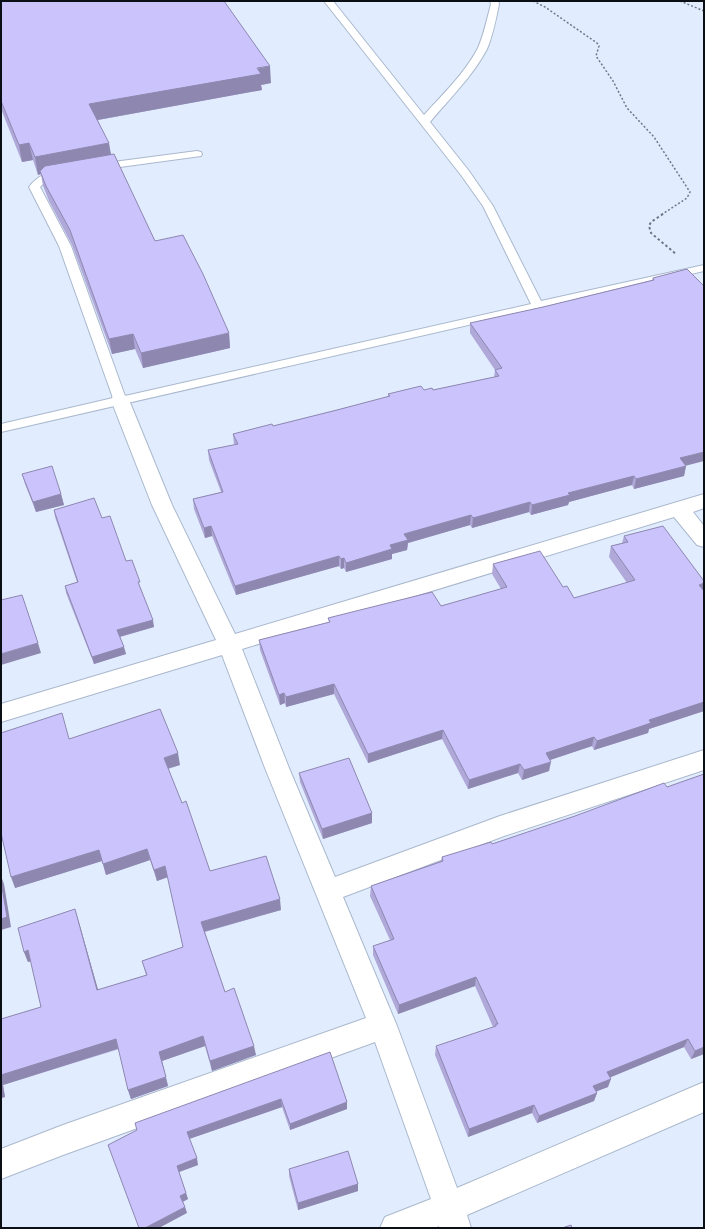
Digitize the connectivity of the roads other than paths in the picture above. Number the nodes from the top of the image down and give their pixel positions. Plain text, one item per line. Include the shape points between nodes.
1 (328, 1) edge
2 (494, 1) edge
3 (424, 122) junction
4 (197, 154) dead end
5 (87, 169) edge
6 (73, 171) edge
7 (699, 269) edge
8 (538, 306) junction
9 (120, 400) junction
10 (1, 428) edge
11 (704, 502) edge
12 (679, 509) junction
13 (704, 540) edge
14 (229, 644) junction
15 (1, 713) edge
16 (704, 760) edge
17 (329, 891) junction
18 (383, 1026) junction
19 (704, 1097) edge
20 (1, 1164) edge
21 (452, 1218) edge
22 (396, 1228) edge

1 - 3 lane
2 - 3 lane via 496,4 489,31 479,53
3 - 8 lane via 488,206
4 - 5 lane
6 - 9 lane via 44,177 34,187 65,246
7 - 8 lane
8 - 9 lane
9 - 10 lane
9 - 14 street via 162,506
11 - 12 street
12 - 13 street
12 - 14 street
14 - 15 street
14 - 17 street via 277,768
16 - 17 street via 500,827
17 - 18 street
18 - 20 street
18 - 21 street
19 - 21 street
21 - 22 street

